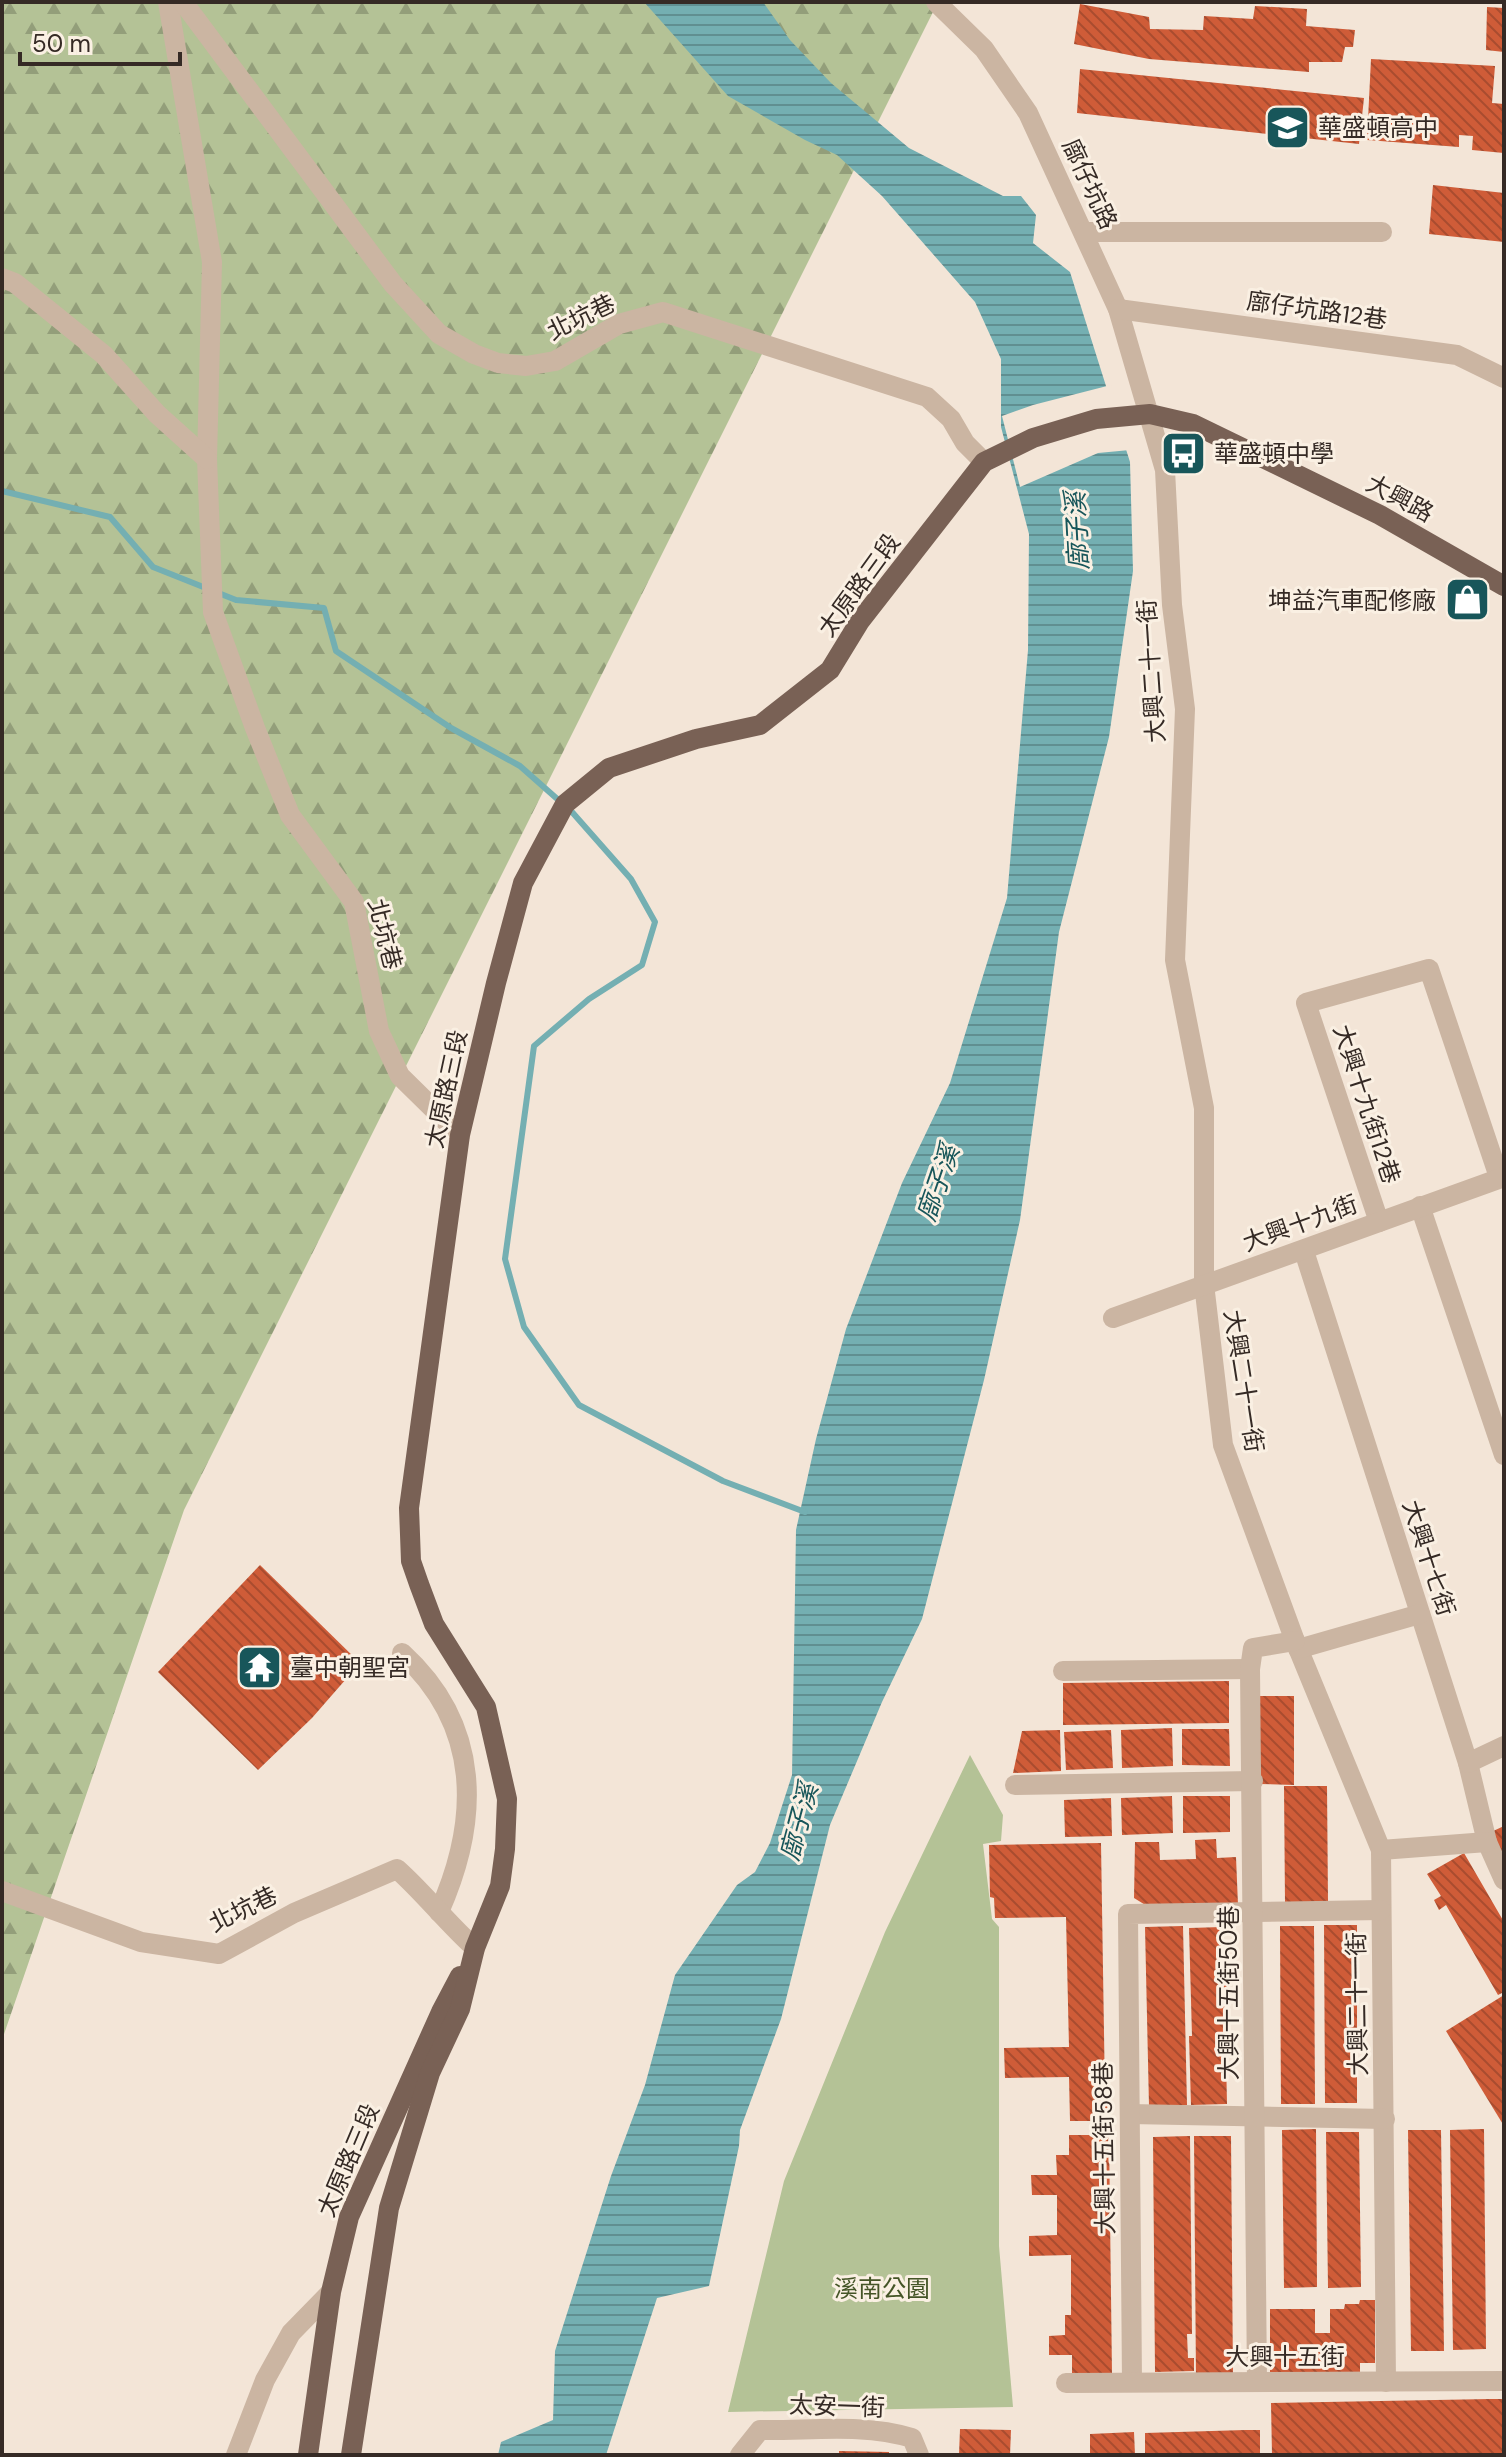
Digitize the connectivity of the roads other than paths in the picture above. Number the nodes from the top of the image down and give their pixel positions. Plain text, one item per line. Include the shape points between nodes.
1 (168, 2) edge
2 (183, 2) edge
3 (936, 2) edge
4 (1084, 232) junction
5 (1382, 232) dead end
6 (2, 278) edge
7 (1118, 309) junction
8 (1504, 378) edge
9 (1142, 414) junction
10 (207, 459) junction
11 (991, 459) junction
12 (1504, 586) edge
13 (460, 1135) junction
14 (1501, 1177) edge
15 (1420, 1206) junction
16 (1379, 1222) junction
17 (1304, 1251) junction
18 (1204, 1284) junction
19 (1113, 1318) dead end
20 (1504, 1455) edge
21 (1420, 1614) junction
22 (1297, 1645) junction
23 (402, 1653) dead end
24 (1250, 1669) junction
25 (1063, 1671) dead end
26 (1504, 1746) edge
27 (1468, 1763) junction
28 (1253, 1781) junction
29 (1015, 1785) dead end
30 (1487, 1842) junction
31 (1381, 1850) junction
32 (1504, 1880) edge
33 (2, 1891) edge
34 (1381, 1910) junction
35 (439, 1912) junction
36 (1254, 1912) junction
37 (475, 1948) junction
38 (1130, 2114) junction
39 (1254, 2116) junction
40 (1385, 2119) junction
41 (331, 2292) junction
42 (1504, 2381) edge
43 (1132, 2382) junction
44 (1257, 2382) junction
45 (1386, 2382) junction
46 (1066, 2383) dead end
47 (916, 2447) edge
48 (236, 2455) edge
49 (308, 2455) edge
50 (351, 2455) edge
51 (740, 2455) edge

1 - 10 street, 北坑巷 via 212,262
2 - 11 street, 北坑巷 via 393,284 451,341 498,363 526,366 555,361 619,324 663,312 927,397 951,419 965,443
3 - 4 street, 廍仔坑路 via 984,49 1028,113
4 - 5 street
4 - 7 street, 廍仔坑路
6 - 10 street via 104,355
7 - 8 street, 廍仔坑路12巷 via 1457,355
7 - 9 street, 廍仔坑路
9 - 11 main road, 大興路 via 1057,429
9 - 12 main road, 大興路 via 1193,424 1380,515
9 - 18 street, 大興二十一街 via 1165,470 1172,605 1185,709 1175,960 1204,1108
10 - 13 street, 北坑巷 via 213,612 255,728 290,815 354,902 379,1031 400,1076
11 - 13 main road, 太原路三段 via 860,621 830,670 760,725 696,739 609,768 561,811 523,883
13 - 37 main road, 太原路三段 via 412,1478 409,1534 411,1561 434,1624 486,1707 507,1799 500,1886
14 - 15 street, 大興十九街
14 - 16 street, 大興十九街12巷 via 1429,969 1306,1003
15 - 16 street, 大興十九街
15 - 20 street
16 - 17 street, 大興十九街
17 - 18 street, 大興十九街
17 - 21 street, 大興十七街
18 - 19 street, 大興十九街
18 - 22 street, 大興二十一街 via 1223,1445
21 - 22 street
21 - 27 street, 大興十七街
22 - 24 street via 1253,1648
22 - 31 street, 大興二十一街
23 - 35 street via 439,1698 466,1762 462,1843
24 - 25 street
24 - 28 street, 大興十五街50巷
26 - 27 street
27 - 30 street, 大興十七街
28 - 29 street
28 - 36 street, 大興十五街50巷
30 - 31 street
30 - 32 street, 大興十七街
31 - 34 street, 大興二十一街
33 - 35 street, 北坑巷 via 141,1942 219,1954 294,1913 397,1869
34 - 36 street
34 - 40 street, 大興二十一街
35 - 37 street, 北坑巷
36 - 38 street, 大興十五街58巷 via 1128,1914
36 - 39 street, 大興十五街50巷
37 - 41 main road, 太原路三段 via 349,2217
37 - 50 main road, 太原路三段 via 460,2009 430,2073 389,2208
38 - 39 street
38 - 43 street, 大興十五街58巷
39 - 40 street
39 - 44 street, 大興十五街50巷
40 - 45 street, 大興二十一街
41 - 48 street via 291,2333 265,2380
41 - 49 main road, 太原路三段
42 - 45 street, 大興十五街
43 - 44 street, 大興十五街
43 - 46 street, 大興十五街
44 - 45 street, 大興十五街
47 - 51 street, 太安一街 via 898,2434 836,2428 760,2430

